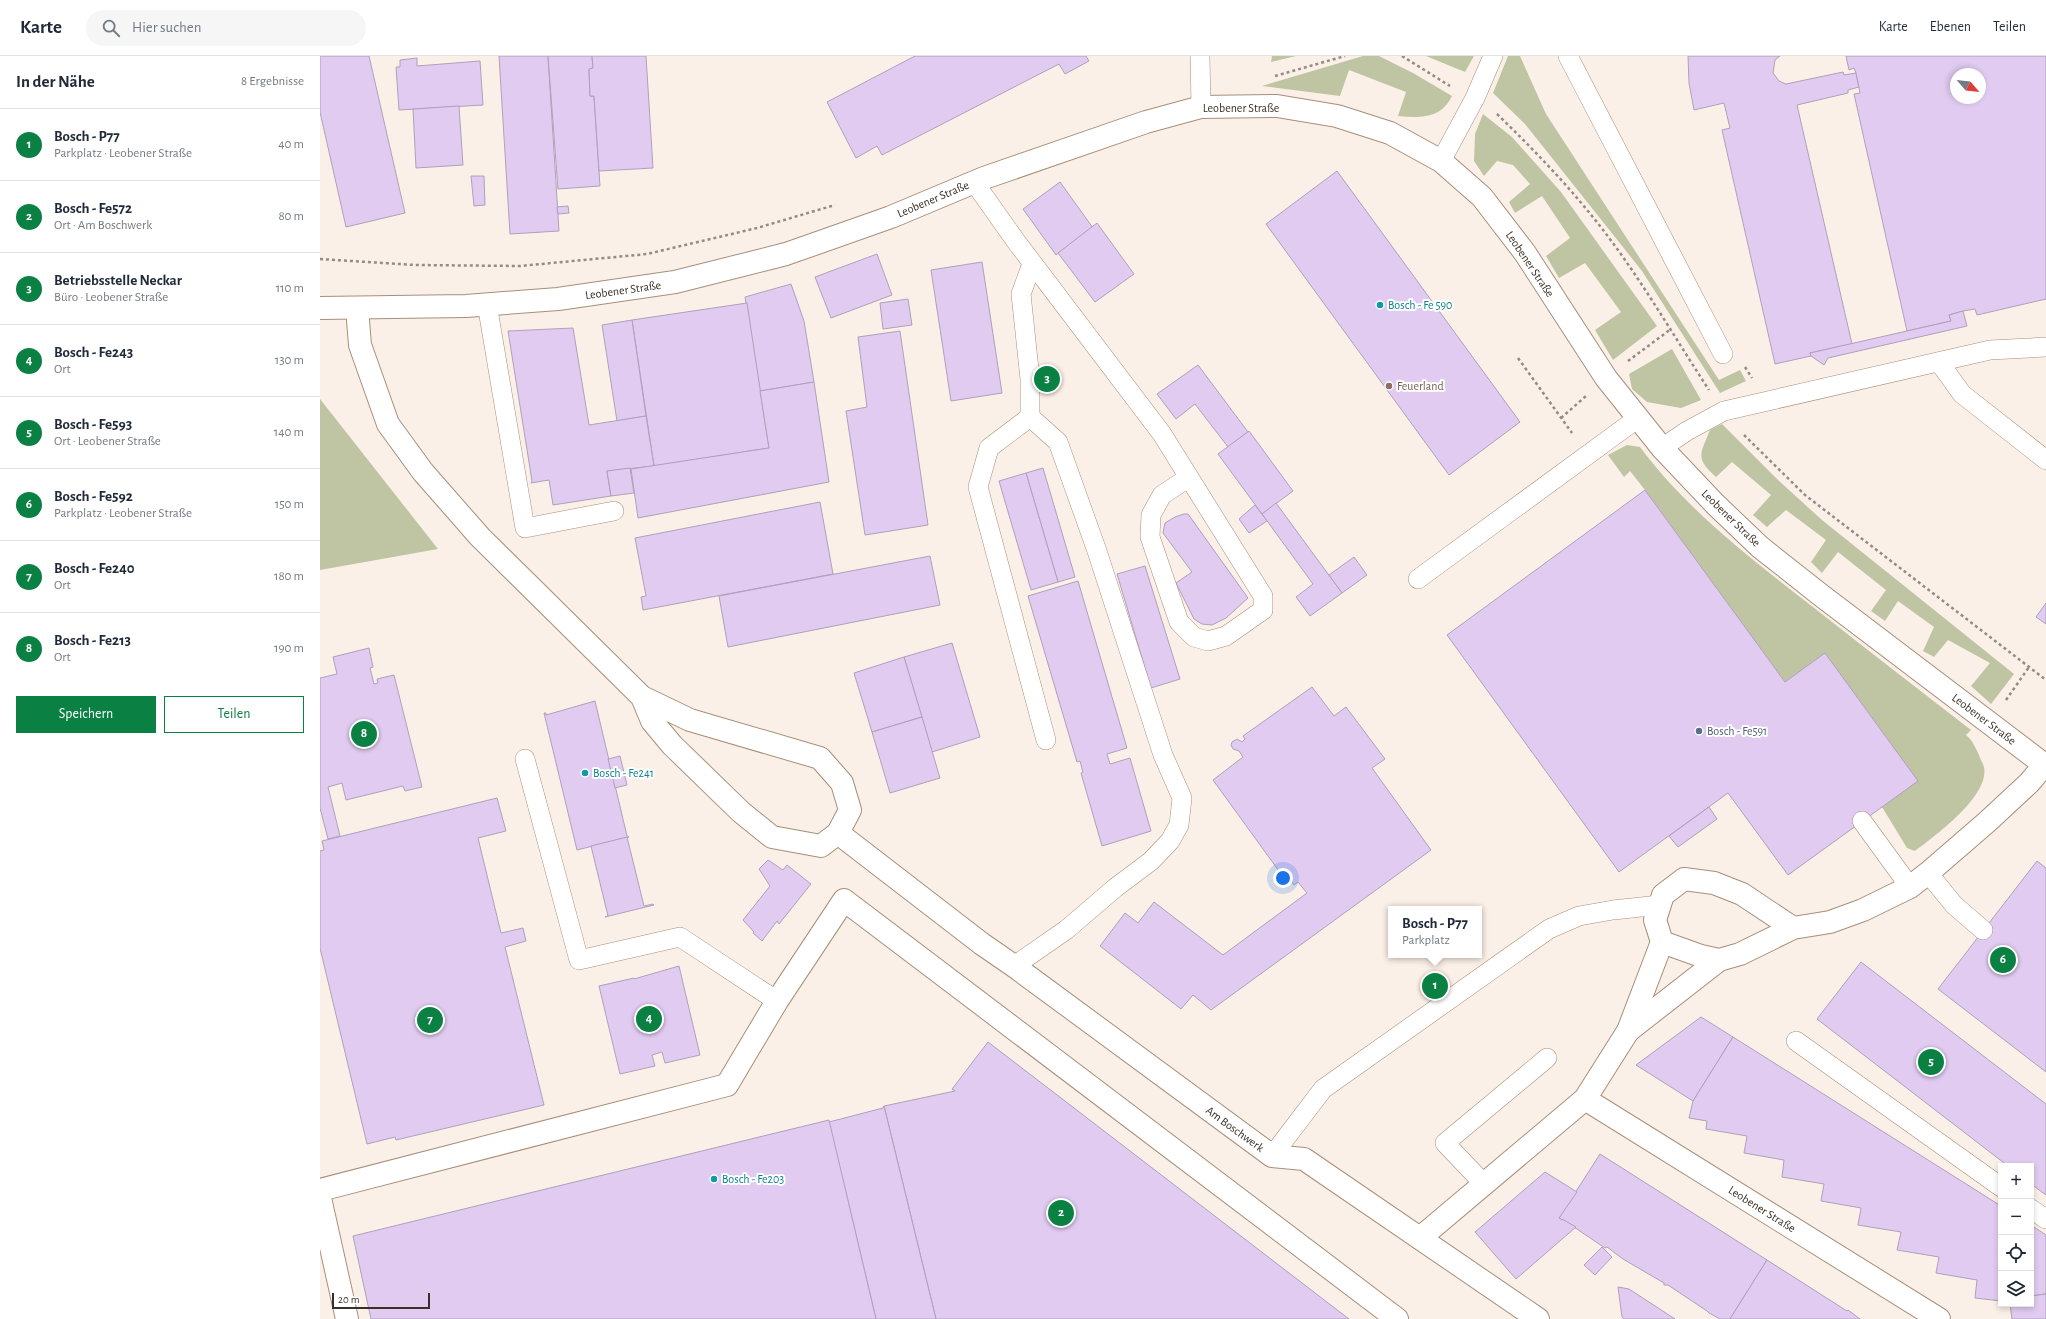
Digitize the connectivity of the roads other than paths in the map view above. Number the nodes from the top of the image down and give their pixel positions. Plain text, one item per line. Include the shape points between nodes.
1 (1200, 56) edge
2 (1493, 56) edge
3 (1568, 56) edge
4 (1201, 107) junction
5 (1441, 161) junction
6 (974, 182) junction
7 (1032, 264) junction
8 (487, 304) junction
9 (320, 308) edge
10 (357, 308) junction
11 (2046, 347) edge
12 (1723, 354) road end
13 (1939, 362) junction
14 (1030, 417) junction
15 (1638, 418) junction
16 (1662, 448) junction
17 (2046, 460) edge
18 (1188, 478) junction
19 (614, 511) dead end
20 (1418, 579) dead end
21 (642, 697) junction
22 (1046, 740) dead end
23 (525, 759) dead end
24 (2046, 765) edge
25 (1862, 821) dead end
26 (838, 833) junction
27 (1928, 873) junction
28 (1910, 887) junction
29 (1660, 906) junction
30 (1792, 928) junction
31 (1983, 930) dead end
32 (1662, 942) junction
33 (1719, 960) junction
34 (1014, 966) junction
35 (777, 1001) junction
36 (1628, 1031) junction
37 (1796, 1041) dead end
38 (1547, 1058) dead end
39 (1586, 1099) junction
40 (1272, 1156) junction
41 (1484, 1184) junction
42 (1998, 1185) edge
43 (320, 1190) edge
44 (320, 1198) edge
45 (2034, 1211) edge
46 (2046, 1219) edge
47 (1420, 1238) junction
48 (347, 1319) edge
49 (1397, 1319) edge
50 (1538, 1319) edge
51 (1939, 1319) edge

1 - 4 lane
2 - 5 lane via 1475,98
3 - 12 lane
4 - 5 street, Leobener Straße via 1277,106 1337,116 1390,133
4 - 6 street, Leobener Straße via 1146,122
5 - 15 street, Leobener Straße via 1482,197 1525,253 1606,378
6 - 7 lane
6 - 8 street, Leobener Straße via 891,217 786,254 675,282 558,299
7 - 14 lane via 1021,294 1030,379
7 - 18 lane via 1162,434
8 - 10 street, Leobener Straße
8 - 19 lane via 525,528
9 - 10 street, Leobener Straße
10 - 21 street via 360,345 388,424 423,472 480,537
11 - 13 lane via 1990,350
13 - 16 lane via 1724,410
13 - 17 lane via 1962,394
14 - 22 lane via 989,448 978,487
14 - 34 lane via 1058,442 1097,551 1163,755 1182,798 1179,825 1166,846 1066,930
15 - 16 street, Leobener Straße
15 - 20 lane
16 - 24 street, Leobener Straße via 1715,504 1760,546 1822,596
18 - 18 lane via 1263,596 1263,610 1226,636 1208,642 1194,637 1179,622 1150,537 1151,515 1162,495
21 - 26 street via 652,721 672,745 741,812 772,837 821,846
21 - 26 street via 690,720 820,758 842,783 850,810
23 - 35 lane via 579,960 680,937
24 - 27 street, Leobener Straße via 1987,822
25 - 28 lane
26 - 34 street, Am Boschwerk
27 - 28 street, Leobener Straße
27 - 31 lane via 1954,905
28 - 30 street, Leobener Straße via 1864,910 1830,922
29 - 30 street via 1663,895 1684,879 1714,883 1742,894
29 - 32 street via 1654,920
29 - 40 lane via 1579,916 1549,929 1323,1089
30 - 33 street, Leobener Straße via 1740,954
32 - 33 street, Leobener Straße
32 - 36 street, Leobener Straße
33 - 36 street, Leobener Straße
34 - 40 street, Am Boschwerk
35 - 43 street via 727,1085
35 - 49 street via 844,900
36 - 39 street, Leobener Straße
37 - 42 lane
38 - 41 lane via 1445,1143
39 - 41 street, Leobener Straße
39 - 51 street, Leobener Straße
40 - 47 street, Am Boschwerk via 1304,1159
41 - 47 street, Leobener Straße
44 - 48 street
45 - 46 lane
47 - 50 street, Am Boschwerk

